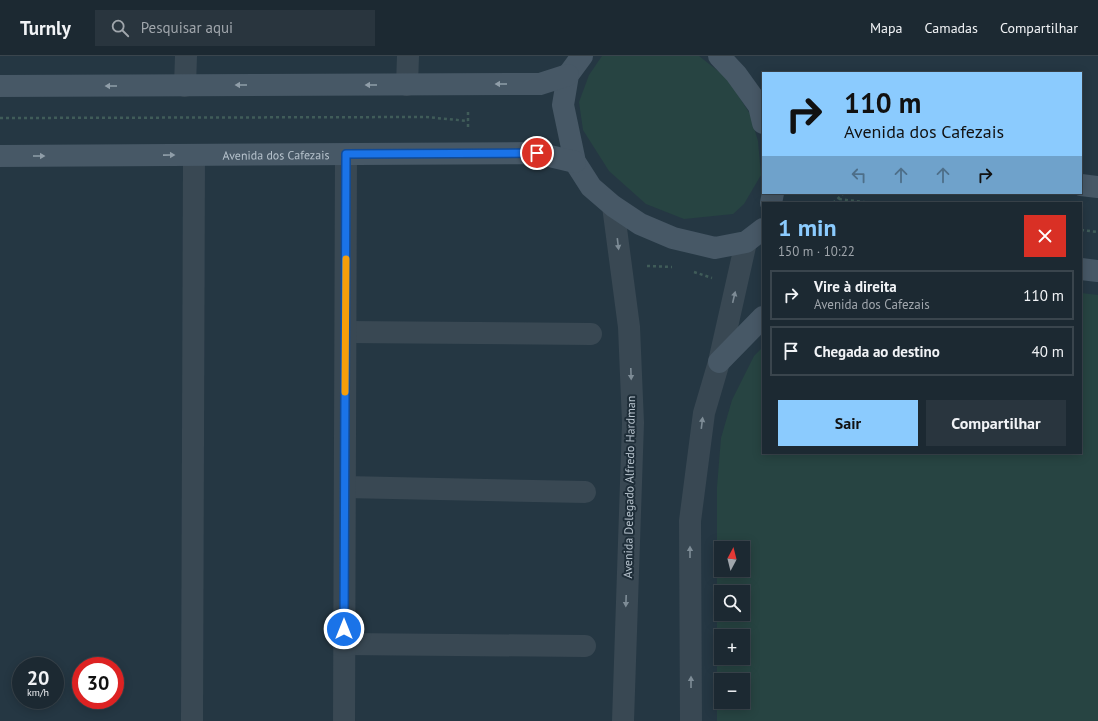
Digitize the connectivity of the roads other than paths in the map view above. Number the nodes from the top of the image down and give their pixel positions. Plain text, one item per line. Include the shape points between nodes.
1 (186, 56) edge
2 (408, 56) edge
3 (582, 56) edge
4 (719, 56) edge
5 (568, 75) junction
6 (407, 85) junction
7 (0, 86) edge
8 (185, 86) junction
9 (762, 113) edge
10 (346, 154) junction
11 (194, 155) junction
12 (0, 156) edge
13 (575, 162) junction
14 (1082, 185) edge
15 (1098, 187) edge
16 (613, 206) junction
17 (762, 230) edge
18 (746, 242) junction
19 (1082, 269) edge
20 (1098, 271) edge
21 (762, 318) edge
22 (346, 332) junction
23 (591, 334) dead end
24 (719, 362) junction
25 (345, 488) junction
26 (585, 492) dead end
27 (344, 644) junction
28 (585, 646) dead end
29 (192, 721) edge
30 (344, 721) edge
31 (623, 721) edge
32 (691, 721) edge

1 - 8 street
2 - 6 street
3 - 5 main road
4 - 9 main road via 736,74
5 -> 6 main road via 540,84
5 - 13 main road via 563,105
6 -> 8 main road
8 -> 7 main road
10 - 11 main road, Avenida dos Cafezais
10 - 13 main road, Avenida dos Cafezais via 537,153
10 - 22 street
12 -> 11 main road, Avenida dos Cafezais
11 - 29 street
13 - 16 main road via 590,187
14 - 15 main road
16 - 18 main road via 640,224 673,238 715,248
16 -> 31 street, Avenida Delegado Alfredo Hardman via 629,327 633,423
17 - 18 main road
24 -> 18 street
19 - 20 main road
21 - 24 main road
22 - 23 street
22 - 25 street
32 -> 24 street via 690,521 704,413
25 - 26 street
25 - 27 street
27 - 28 street
27 - 30 street

